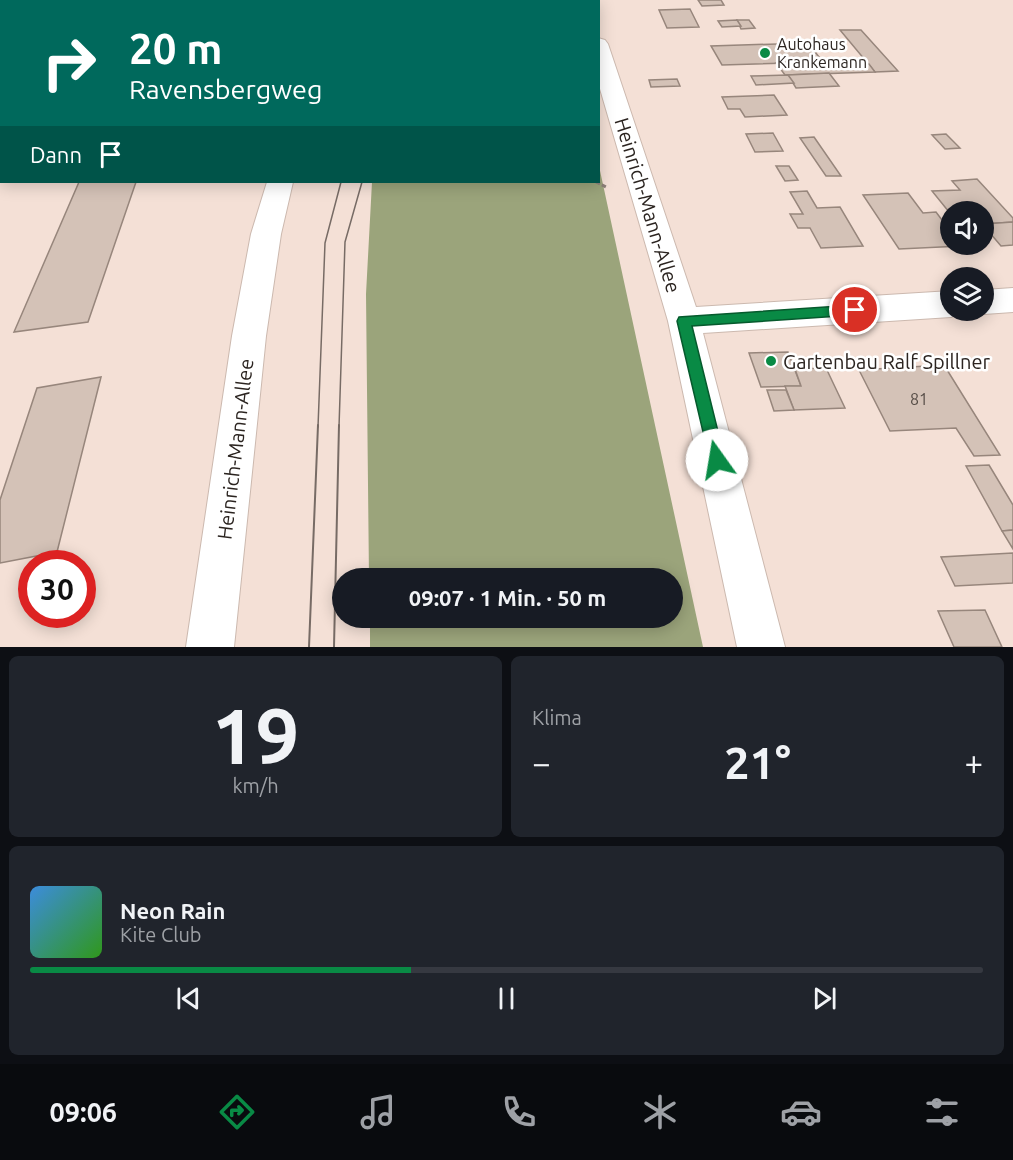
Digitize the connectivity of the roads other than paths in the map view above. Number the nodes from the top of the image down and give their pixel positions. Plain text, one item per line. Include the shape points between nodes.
1 (600, 50) edge
2 (280, 183) edge
3 (1013, 300) edge
4 (994, 301) edge
5 (940, 305) edge
6 (684, 321) junction
7 (210, 647) edge
8 (761, 647) edge

1 - 6 street, Heinrich-Mann-Allee
2 - 7 street, Heinrich-Mann-Allee via 266,234 249,336
3 - 4 street
5 - 6 street
6 - 8 street, Heinrich-Mann-Allee

